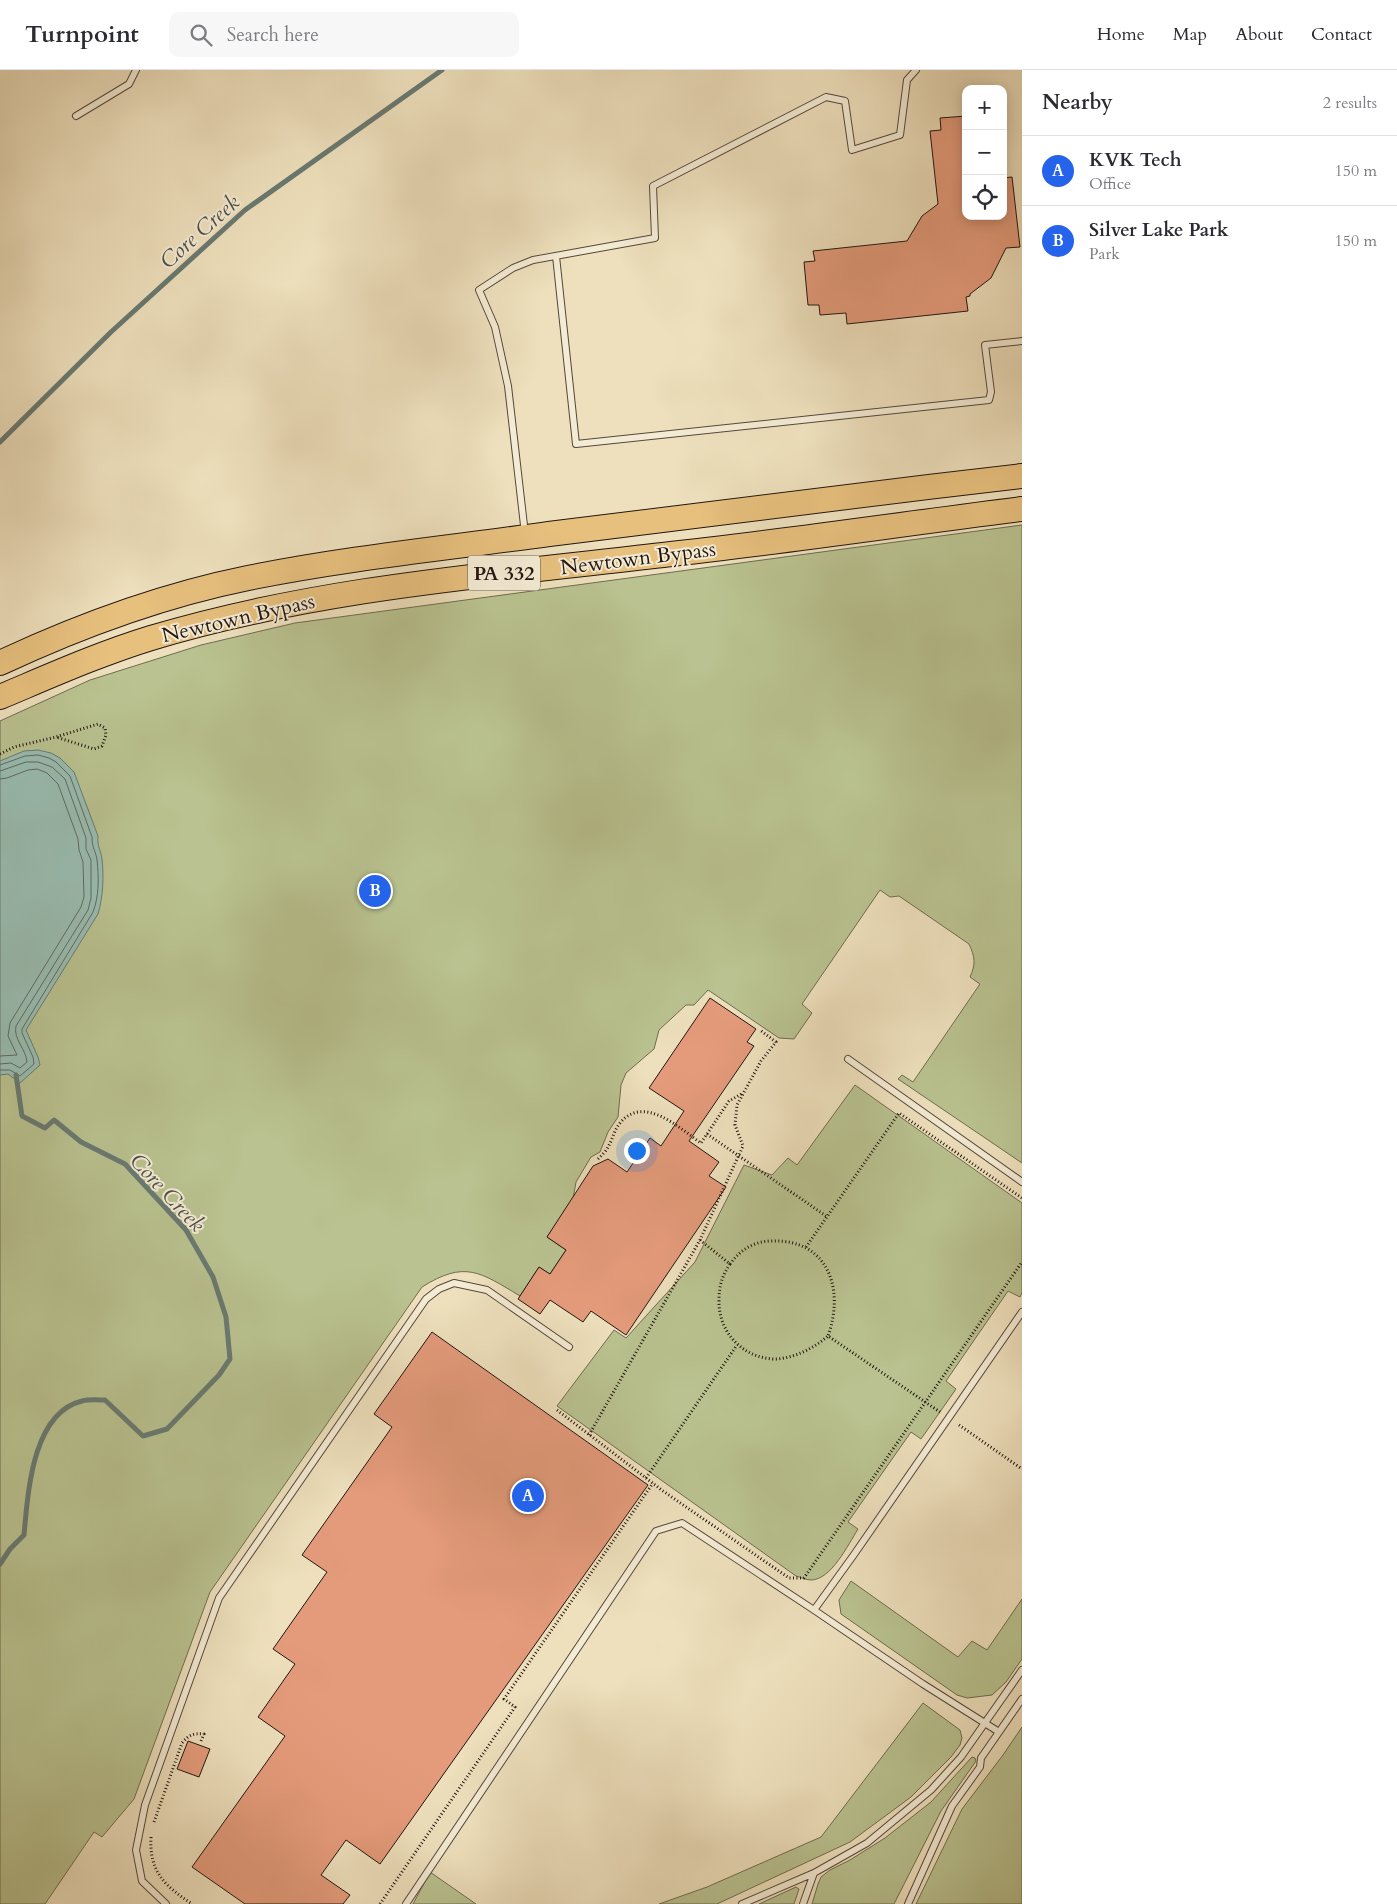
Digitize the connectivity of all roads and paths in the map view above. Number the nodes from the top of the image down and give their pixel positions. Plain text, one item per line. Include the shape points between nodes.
1 (136, 70) edge
2 (916, 70) edge
3 (76, 116) dead end
4 (556, 256) junction
5 (1022, 341) edge
6 (1022, 476) edge
7 (1022, 509) edge
8 (526, 537) junction
9 (0, 663) edge
10 (0, 697) edge
11 (56, 737) junction
12 (0, 754) edge
13 (760, 1030) dead end
14 (848, 1059) dead end
15 (743, 1093) junction
16 (707, 1134) junction
17 (739, 1156) junction
18 (598, 1158) dead end
19 (1022, 1182) edge
20 (1022, 1198) edge
21 (826, 1216) junction
22 (700, 1240) junction
23 (806, 1247) junction
24 (1022, 1262) edge
25 (730, 1264) junction
26 (1022, 1312) edge
27 (828, 1336) junction
28 (737, 1345) junction
29 (569, 1347) dead end
30 (925, 1402) junction
31 (557, 1410) dead end
32 (940, 1412) dead end
33 (958, 1425) dead end
34 (590, 1435) junction
35 (1022, 1469) edge
36 (646, 1478) junction
37 (653, 1483) junction
38 (814, 1610) junction
39 (1022, 1670) edge
40 (1022, 1700) edge
41 (985, 1723) junction
42 (1000, 1732) junction
43 (201, 1741) dead end
44 (154, 1825) dead end
45 (152, 1832) dead end
46 (814, 1874) junction
47 (166, 1904) edge
48 (192, 1904) edge
49 (380, 1904) edge
50 (406, 1904) edge
51 (742, 1904) edge
52 (803, 1904) edge
53 (908, 1904) edge

1 - 3 lane via 129,84
2 - 4 lane via 907,80 900,135 852,150 845,101 826,97 653,186 655,238
4 - 5 lane via 576,444 989,400 991,392 985,345
4 - 8 lane via 512,268 479,290 495,327 508,386
6 - 8 highway, Newtown Bypass / PA 332
7 - 10 highway, Newtown Bypass / PA 332 via 439,581 283,606 150,639 82,662
8 - 9 highway, Newtown Bypass / PA 332 via 320,565 246,579 83,627
11 - 11 path via 98,724 105,728 106,735 102,746 94,749
11 - 12 path via 14,747
13 - 15 path via 776,1042
14 - 19 lane
15 - 16 path via 729,1101
15 - 17 path via 737,1105 735,1126 743,1146
16 - 17 path
16 - 18 path via 701,1142 656,1113 638,1112 621,1121 608,1148
17 - 21 path
17 - 22 path
20 - 21 path via 899,1113
21 - 23 path
22 - 25 path
22 - 34 path
23 - 25 path via 795,1242 766,1241 743,1250
23 - 27 path via 822,1262 833,1282 834,1316
24 - 30 path
25 - 28 path via 720,1284 718,1307 724,1328
26 - 38 lane
27 - 28 path via 810,1349 776,1359 752,1354
27 - 30 path
28 - 36 path
29 - 47 lane via 487,1290 454,1283 426,1299 219,1598 145,1805 136,1850 142,1881
30 - 32 path
30 - 37 path via 804,1578 789,1578
31 - 34 path
33 - 35 path
34 - 36 path
36 - 37 path
37 - 49 path via 504,1699 515,1707
38 - 41 lane
38 - 50 lane via 682,1523 656,1531
39 - 41 lane
40 - 42 lane
41 - 42 lane
41 - 46 lane via 961,1757 931,1790 867,1843
42 - 53 lane via 982,1758 980,1768 952,1806
43 - 44 path via 204,1734 196,1733 182,1743
45 - 48 path via 150,1849 160,1878
46 - 51 lane
46 - 52 lane

